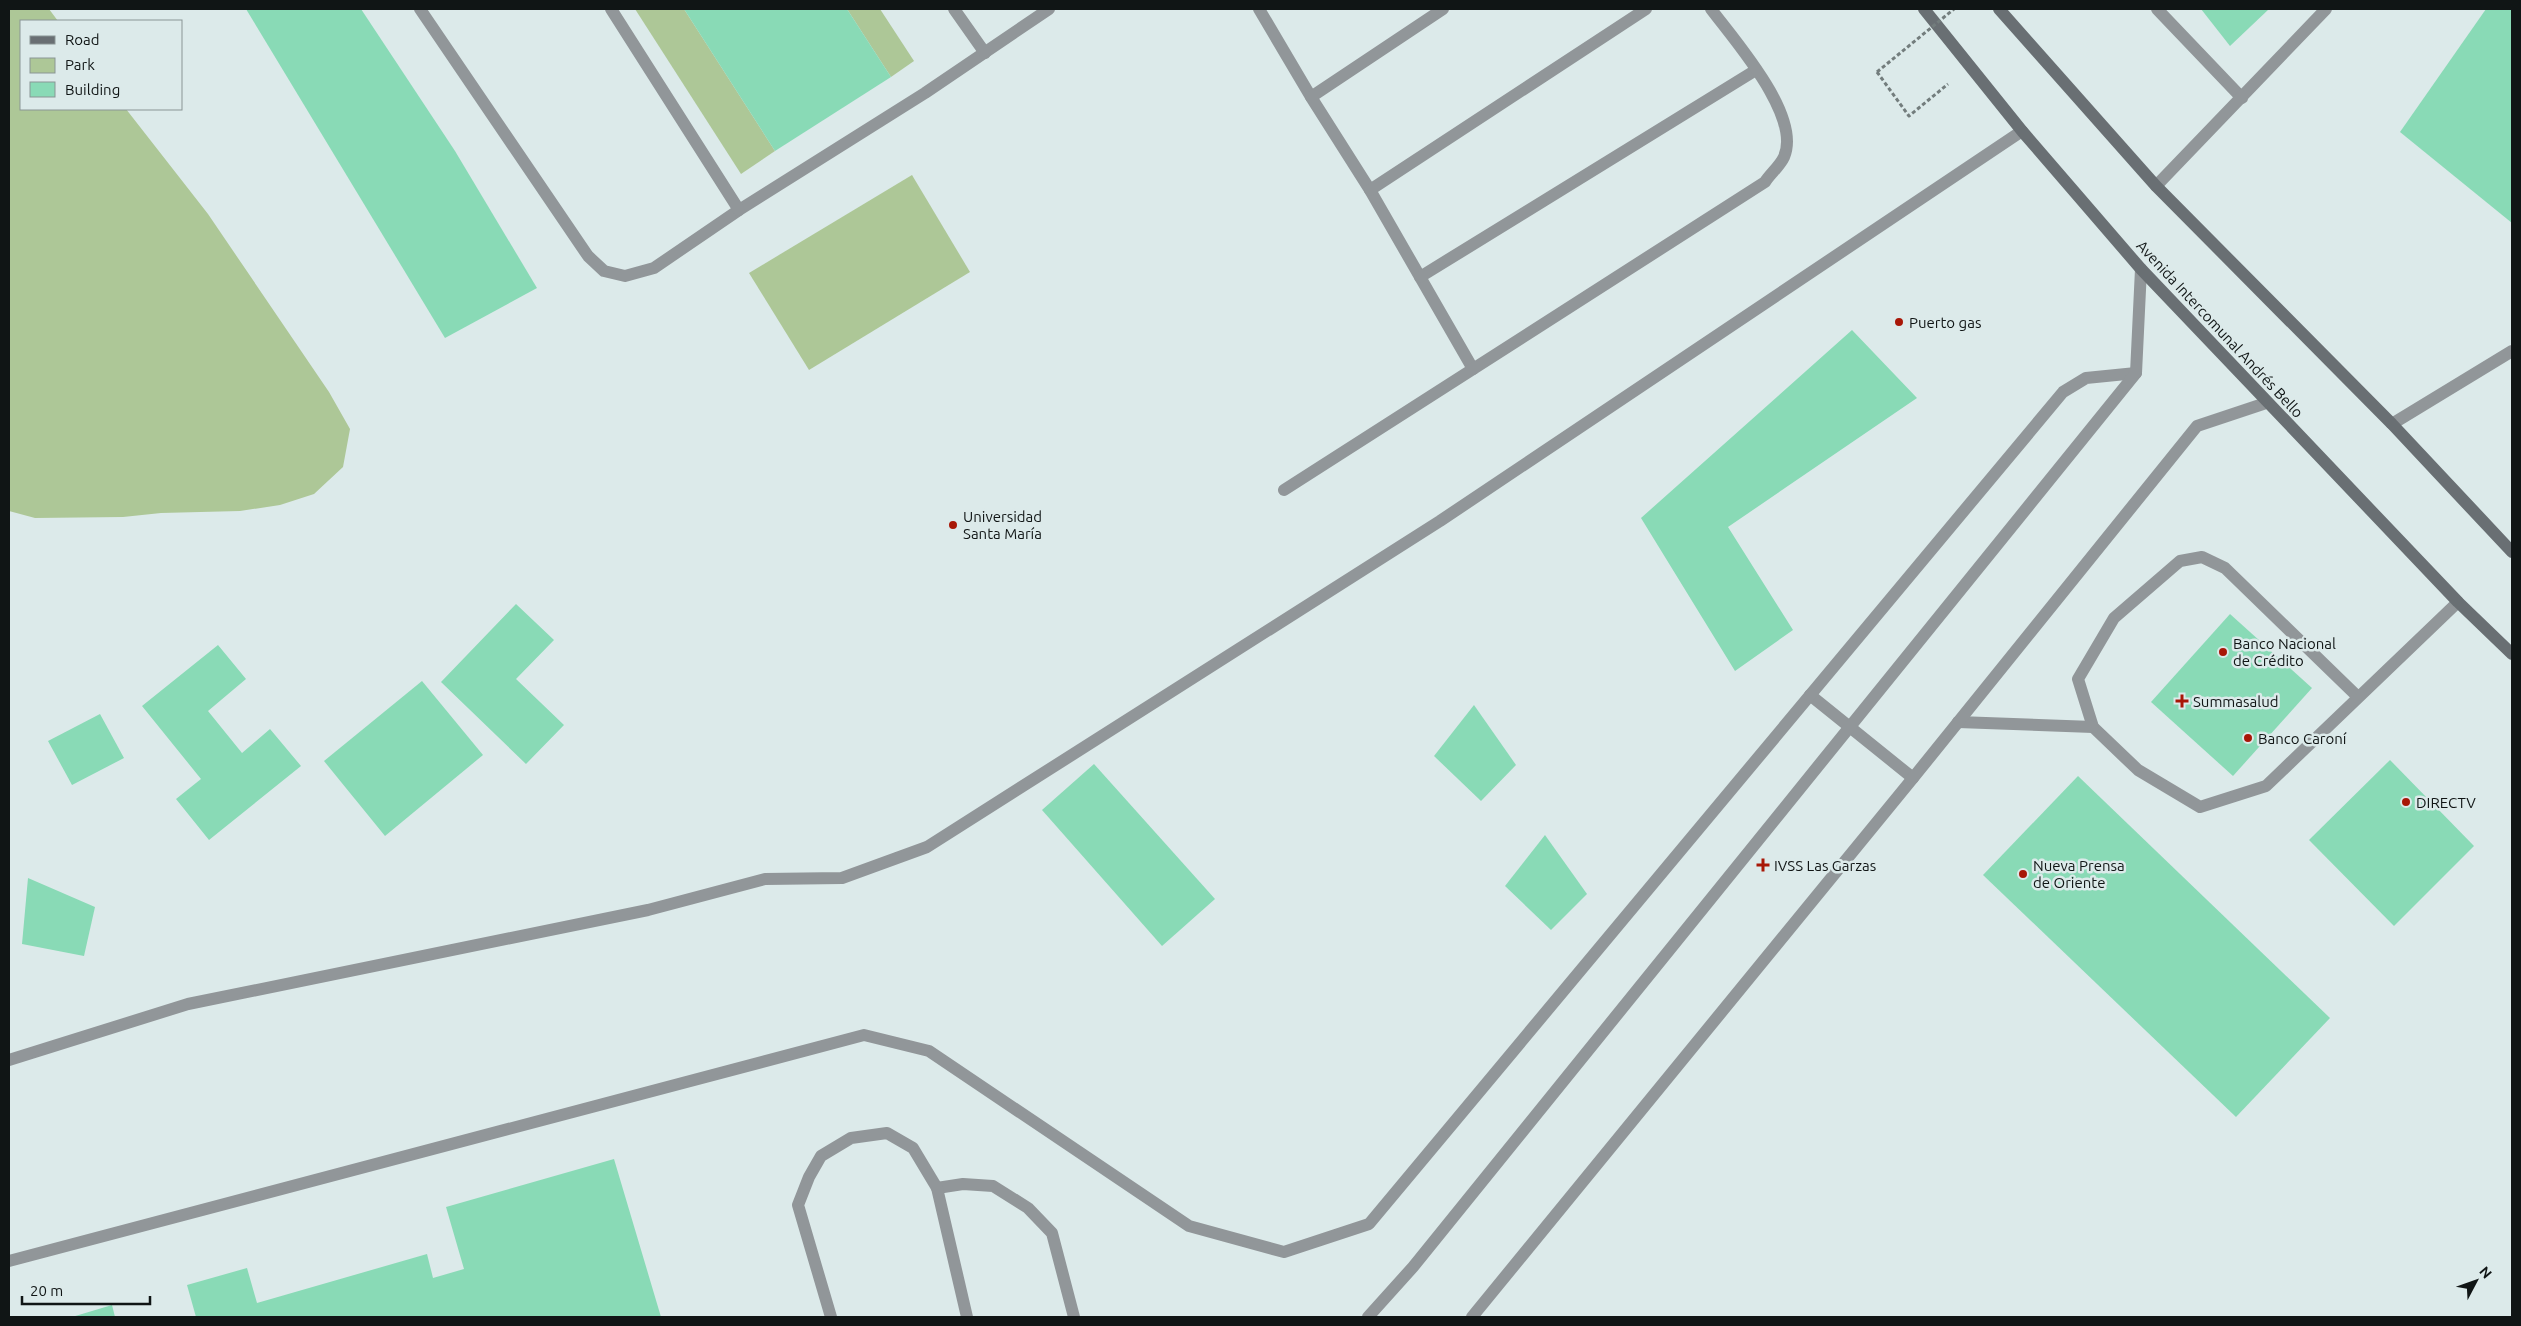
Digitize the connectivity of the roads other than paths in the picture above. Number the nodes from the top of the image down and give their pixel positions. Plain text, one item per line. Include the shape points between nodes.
1 (420, 9) edge
2 (611, 9) edge
3 (954, 9) edge
4 (1049, 9) edge
5 (1260, 9) edge
6 (1443, 9) edge
7 (1646, 9) edge
8 (1711, 9) edge
9 (1924, 9) edge
10 (1998, 9) edge
11 (2157, 9) edge
12 (2326, 9) edge
13 (985, 53) junction
14 (1756, 70) junction
15 (1311, 97) junction
16 (2242, 98) junction
17 (2022, 131) junction
18 (2156, 186) junction
19 (1370, 190) junction
20 (739, 210) junction
21 (2141, 269) junction
22 (1420, 277) junction
23 (2512, 351) edge
24 (1474, 369) junction
25 (2136, 373) junction
26 (2266, 403) junction
27 (2392, 424) junction
28 (1284, 490) dead end
29 (2512, 552) edge
30 (2458, 602) junction
31 (2512, 654) edge
32 (1810, 695) junction
33 (2358, 697) junction
34 (1958, 722) junction
35 (2093, 727) junction
36 (1849, 728) junction
37 (1913, 778) junction
38 (9, 1060) edge
39 (937, 1188) junction
40 (9, 1261) edge
41 (831, 1317) edge
42 (967, 1317) edge
43 (1074, 1317) edge
44 (1368, 1317) edge
45 (1472, 1317) edge

1 - 20 street via 588,256 604,271 625,276 654,268
2 - 20 street
3 - 13 street
4 - 13 street
5 - 15 street
6 - 15 street
7 - 19 street
8 - 14 street
9 - 17 main road, Avenida Intercomunal Andrés Bello
10 - 18 main road
11 - 16 street
12 - 16 street
13 - 20 street
14 - 22 street
14 - 24 street via 1775,98 1786,130 1784,157 1764,182
15 - 19 street
16 - 18 street
17 - 21 main road, Avenida Intercomunal Andrés Bello
17 - 38 street via 1440,520 927,847 842,878 765,879 648,910 188,1004
18 - 27 main road
19 - 22 street
21 - 25 street
21 - 26 main road, Avenida Intercomunal Andrés Bello
22 - 24 street
23 - 27 street
24 - 28 street
25 - 32 street via 2086,378 2063,392
25 - 36 street
26 - 30 main road, Avenida Intercomunal Andrés Bello
26 - 34 street via 2197,426
27 - 29 main road
30 - 31 main road, Avenida Intercomunal Andrés Bello
30 - 33 street
32 - 36 street
32 - 40 street via 1369,1224 1284,1252 1189,1226 928,1051 864,1035
33 - 35 street via 2266,786 2200,807 2138,770
33 - 35 street via 2225,568 2202,557 2180,561 2114,618 2078,679
34 - 35 street
34 - 37 street
36 - 37 street
36 - 44 street via 1413,1267
37 - 45 street
39 - 41 street via 913,1148 887,1133 851,1138 821,1156 798,1205
39 - 42 street
39 - 43 street via 963,1184 993,1186 1028,1208 1052,1233

